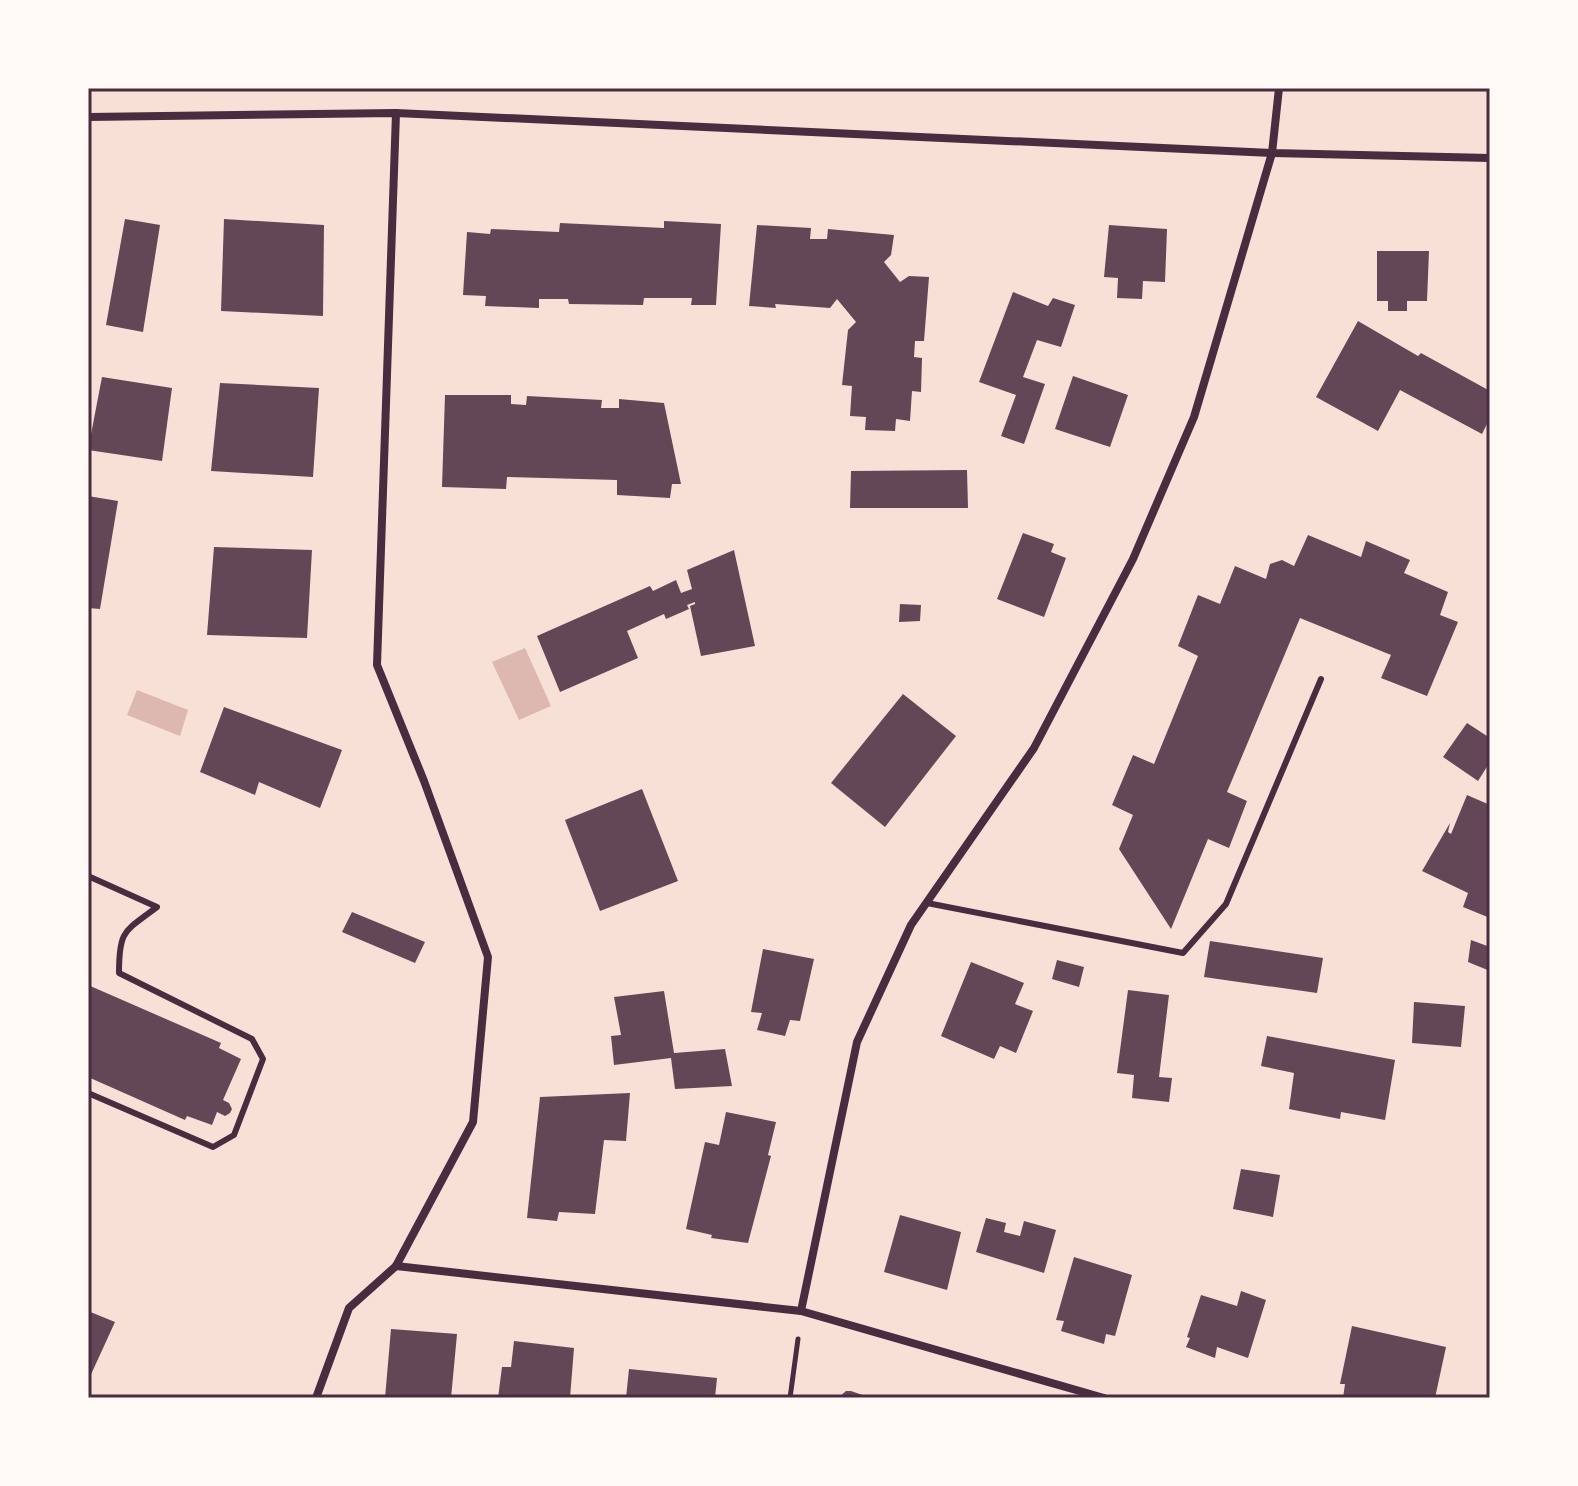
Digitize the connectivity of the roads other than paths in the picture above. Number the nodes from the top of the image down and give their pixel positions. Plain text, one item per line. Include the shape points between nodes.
1 (1279, 88) edge
2 (396, 113) junction
3 (88, 117) edge
4 (1272, 153) junction
5 (1490, 158) edge
6 (1321, 679) dead end
7 (88, 876) edge
8 (927, 903) junction
9 (88, 1093) edge
10 (396, 1266) junction
11 (801, 1311) junction
12 (316, 1398) edge
13 (1104, 1398) edge

1 - 4 street
2 - 3 street
2 - 4 street
2 - 10 street via 377,665 488,957 473,1122
4 - 5 street
4 - 8 street via 1194,417 1133,559 1034,748
6 - 8 lane via 1226,904 1183,953
7 - 9 lane via 157,907 123,933 119,973 252,1039 263,1059 234,1135 213,1147
8 - 11 street via 911,925 857,1042
10 - 11 street
10 - 12 street via 349,1308
11 - 13 street

